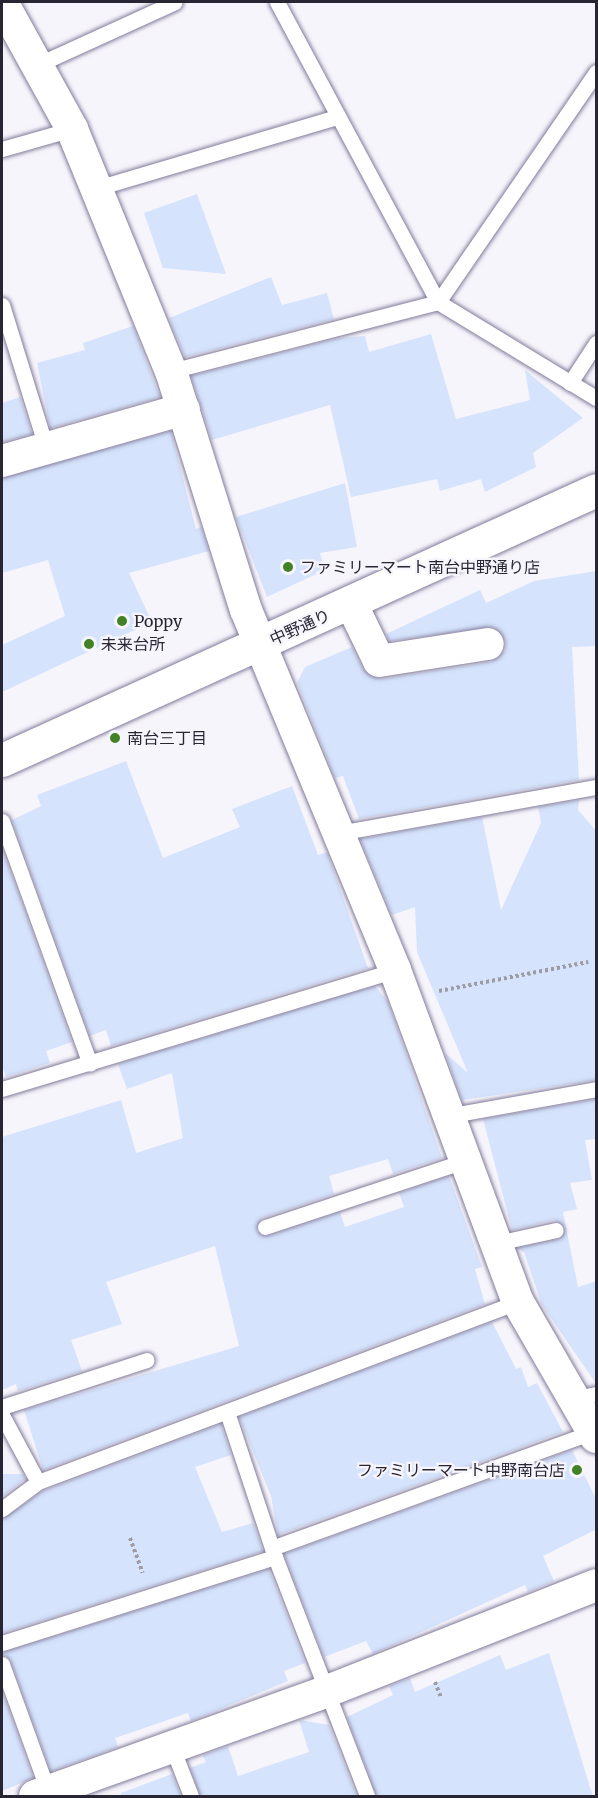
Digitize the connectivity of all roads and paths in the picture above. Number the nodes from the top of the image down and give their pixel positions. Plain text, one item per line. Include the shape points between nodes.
1 (2, 2) edge
2 (175, 2) edge
3 (277, 2) edge
4 (39, 64) junction
5 (597, 72) edge
6 (337, 117) junction
7 (72, 129) junction
8 (2, 149) edge
9 (97, 188) junction
10 (438, 302) junction
11 (2, 305) edge
12 (597, 343) edge
13 (171, 371) junction
14 (570, 383) junction
15 (597, 398) edge
16 (184, 408) junction
17 (46, 447) junction
18 (2, 461) edge
19 (597, 490) edge
20 (351, 603) junction
21 (488, 644) dead end
22 (260, 645) junction
23 (2, 760) edge
24 (597, 787) edge
25 (2, 821) edge
26 (338, 833) junction
27 (588, 962) dead end
28 (400, 984) junction
29 (90, 1064) junction
30 (2, 1089) edge
31 (597, 1089) edge
32 (452, 1115) junction
33 (467, 1160) junction
34 (265, 1227) dead end
35 (556, 1230) dead end
36 (497, 1243) junction
37 (518, 1302) junction
38 (147, 1360) dead end
39 (584, 1396) edge
40 (2, 1407) edge
41 (227, 1412) junction
42 (2, 1415) edge
43 (595, 1434) edge
44 (38, 1482) junction
45 (2, 1509) edge
46 (130, 1538) dead end
47 (273, 1553) junction
48 (597, 1585) edge
49 (152, 1596) junction
50 (2, 1643) edge
51 (2, 1664) edge
52 (325, 1692) junction
53 (172, 1747) junction
54 (42, 1794) edge
55 (191, 1797) edge
56 (366, 1797) edge

1 - 4 street
2 - 4 lane
3 - 6 lane
4 - 7 street
5 - 10 lane
6 - 9 lane
6 - 10 lane
7 - 8 lane
7 - 9 street
9 - 13 street
10 - 13 lane
10 - 14 lane
11 - 17 lane
12 - 14 lane
13 - 16 street
14 - 15 lane
16 - 17 street
16 - 22 street
17 - 18 street
19 - 20 main road, 中野通り
20 - 21 street via 379,661
20 - 22 main road, 中野通り
22 - 23 main road, 中野通り
22 - 26 street
24 - 26 lane
25 - 29 lane
26 - 28 street
27 - 28 path
28 - 29 lane
28 - 32 street
29 - 30 lane
31 - 32 lane
32 - 33 street
33 - 34 lane
33 - 36 street
35 - 36 lane
36 - 37 street
37 - 39 street
37 - 41 lane
38 - 40 lane
39 - 43 street
41 - 44 lane
41 - 47 lane
42 - 44 lane
43 - 47 lane
44 - 45 lane
46 - 49 path
47 - 49 lane
47 - 52 lane
48 - 52 street
49 - 50 lane
51 - 54 lane
52 - 53 street
52 - 56 lane
53 - 54 street
53 - 55 lane

